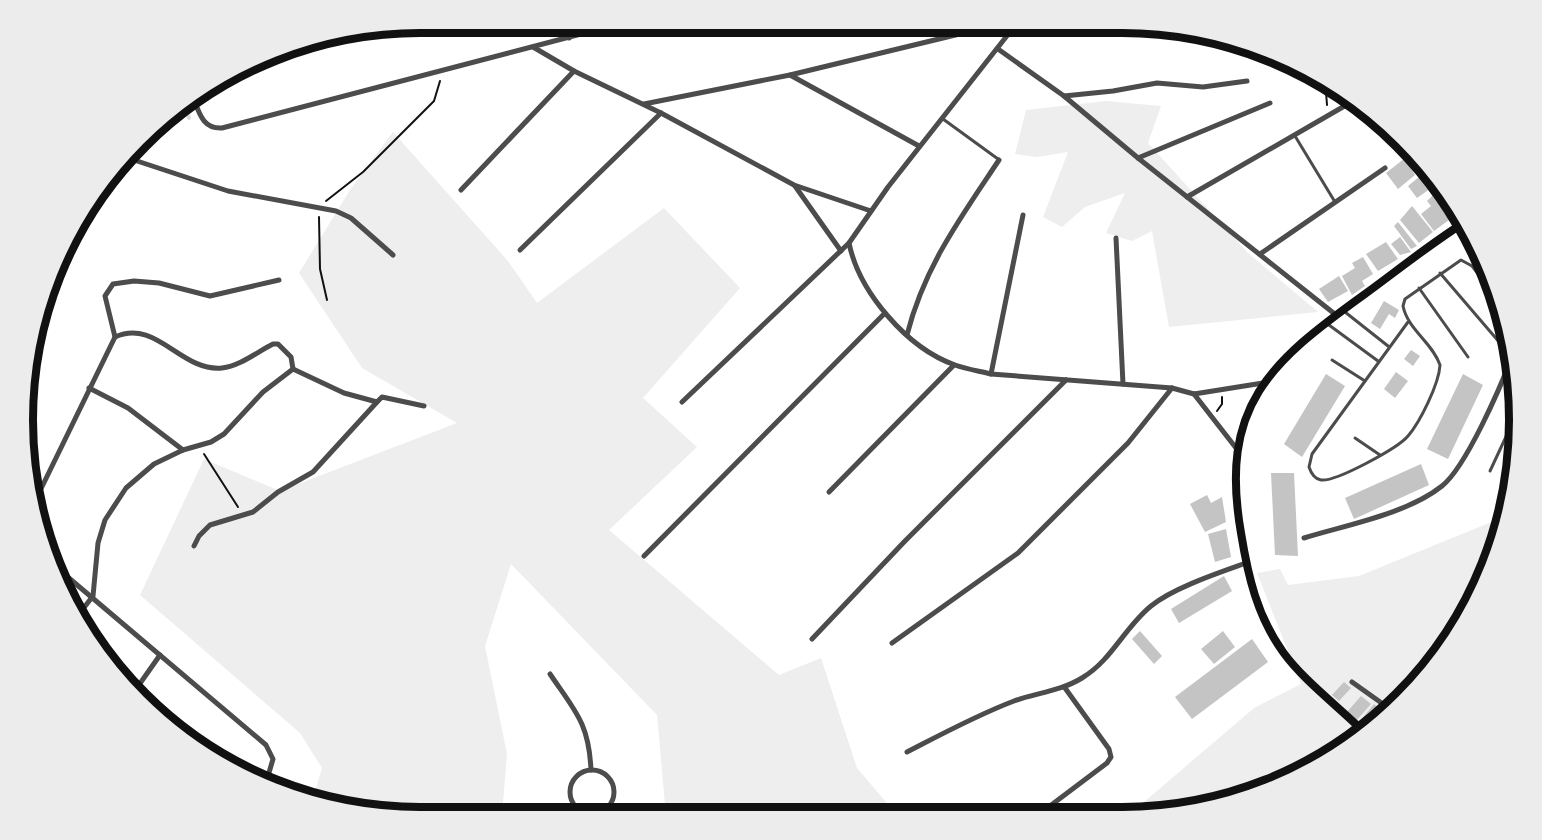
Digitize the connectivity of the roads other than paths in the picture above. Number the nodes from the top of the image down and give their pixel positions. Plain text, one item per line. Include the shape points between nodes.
1 (568, 33) edge
2 (587, 33) edge
3 (964, 33) edge
4 (1010, 33) edge
5 (569, 38) junction
6 (533, 47) junction
7 (998, 49) junction
8 (574, 70) junction
9 (790, 75) junction
10 (1247, 81) dead end
11 (1064, 96) junction
12 (1270, 103) dead end
13 (196, 104) edge
14 (644, 104) junction
15 (1347, 105) edge
16 (661, 113) junction
17 (942, 117) junction
18 (1295, 136) junction
19 (919, 146) junction
20 (1138, 158) junction
21 (134, 160) edge
22 (999, 160) joint
23 (1385, 168) dead end
24 (794, 185) junction
25 (461, 190) dead end
26 (1187, 197) junction
27 (1335, 202) junction
28 (871, 211) junction
29 (1023, 215) dead end
30 (1457, 227) edge
31 (1116, 238) dead end
32 (849, 243) junction
33 (520, 250) dead end
34 (842, 250) junction
35 (1260, 254) junction
36 (393, 255) dead end
37 (1440, 273) junction
38 (279, 280) dead end
39 (1483, 280) edge
40 (1419, 288) junction
41 (1339, 312) junction
42 (885, 313) junction
43 (1408, 322) junction
44 (1326, 323) junction
45 (907, 335) junction
46 (115, 337) junction
47 (1388, 346) junction
48 (1502, 346) edge
49 (1468, 357) dead end
50 (1332, 360) dead end
51 (1378, 361) junction
52 (954, 365) junction
53 (293, 369) junction
54 (1506, 371) edge
55 (991, 374) junction
56 (1066, 380) junction
57 (1365, 381) junction
58 (1263, 383) junction
59 (1123, 384) junction
60 (89, 388) junction
61 (1172, 388) junction
62 (1194, 394) junction
63 (377, 402) junction
64 (682, 402) dead end
65 (424, 406) dead end
66 (1509, 431) edge
67 (1355, 438) dead end
68 (1236, 448) junction
69 (183, 450) junction
70 (1380, 455) junction
71 (1490, 471) dead end
72 (39, 492) edge
73 (829, 492) dead end
74 (1304, 538) dead end
75 (194, 546) dead end
76 (644, 556) dead end
77 (1246, 563) junction
78 (65, 574) edge
79 (93, 596) junction
80 (83, 609) edge
81 (812, 639) dead end
82 (892, 643) dead end
83 (160, 655) junction
84 (550, 674) dead end
85 (1352, 682) dead end
86 (138, 686) edge
87 (1065, 688) junction
88 (1384, 705) edge
89 (1358, 727) edge
90 (907, 752) dead end
91 (591, 770) junction
92 (269, 776) edge
93 (575, 807) edge
94 (607, 807) edge
95 (1049, 807) edge

1 - 5 street
2 - 5 street
3 - 9 street
4 - 7 street
5 - 6 street
6 - 8 street
6 - 13 street via 222,128 206,124
7 - 11 street
7 - 17 street
8 - 14 street
8 - 25 street
9 - 14 street
9 - 19 street
10 - 11 street via 1203,87 1157,83
11 - 20 street
12 - 20 street
14 - 16 street
15 - 18 street
16 - 24 street
16 - 33 street
17 - 19 street
17 - 22 lane
18 - 26 street
18 - 27 lane
19 - 28 street
20 - 26 street
21 - 36 street via 228,191 336,210 351,218
22 - 45 street via 923,281
23 - 27 street
24 - 28 street
24 - 34 street
26 - 35 street
27 - 35 street
28 - 32 street
29 - 55 street
30 - 41 main road
31 - 59 street
32 - 34 street
32 - 42 street via 860,278
34 - 64 street
35 - 41 street
37 - 39 lane via 1455,262 1467,262
37 - 40 lane
37 - 48 lane
38 - 46 street via 210,296 159,284 113,284 105,296
40 - 43 lane via 1403,306
40 - 49 lane
41 - 44 main road
41 - 47 lane
42 - 45 street
42 - 76 street
43 - 47 lane
43 - 70 lane via 1436,355 1440,373 1413,429
44 - 51 lane
44 - 58 main road via 1284,357
45 - 52 street
46 - 53 street via 142,332 188,359 219,369 278,344 291,357
46 - 60 street
47 - 51 lane
50 - 57 lane
51 - 57 lane
52 - 55 street
52 - 73 street
53 - 63 street via 326,386
53 - 69 street via 263,392 224,434
54 - 74 street via 1484,421 1442,486 1382,514
55 - 56 street
56 - 59 street
56 - 81 street
57 - 70 lane via 1312,454 1309,467 1314,477 1322,480
58 - 62 street
58 - 68 main road via 1246,415
59 - 61 street
60 - 69 street via 128,408
60 - 72 street
61 - 62 street
61 - 82 street via 1128,443 1018,553
62 - 68 street
63 - 65 street via 382,397
63 - 75 street via 313,472 278,492 262,507 210,525
66 - 71 lane
67 - 70 lane
68 - 77 main road via 1237,511
69 - 79 street via 140,474 116,502 98,543
77 - 87 street via 1151,606 1102,664
77 - 89 main road via 1254,597 1284,654
78 - 79 street
79 - 80 street
79 - 83 street
83 - 86 street
83 - 92 street via 266,744 273,765
84 - 91 street via 583,722
85 - 88 street
87 - 90 street via 1000,706
87 - 95 street via 1111,757
91 - 93 street via 573,780 569,795
91 - 94 street via 604,773 613,785

